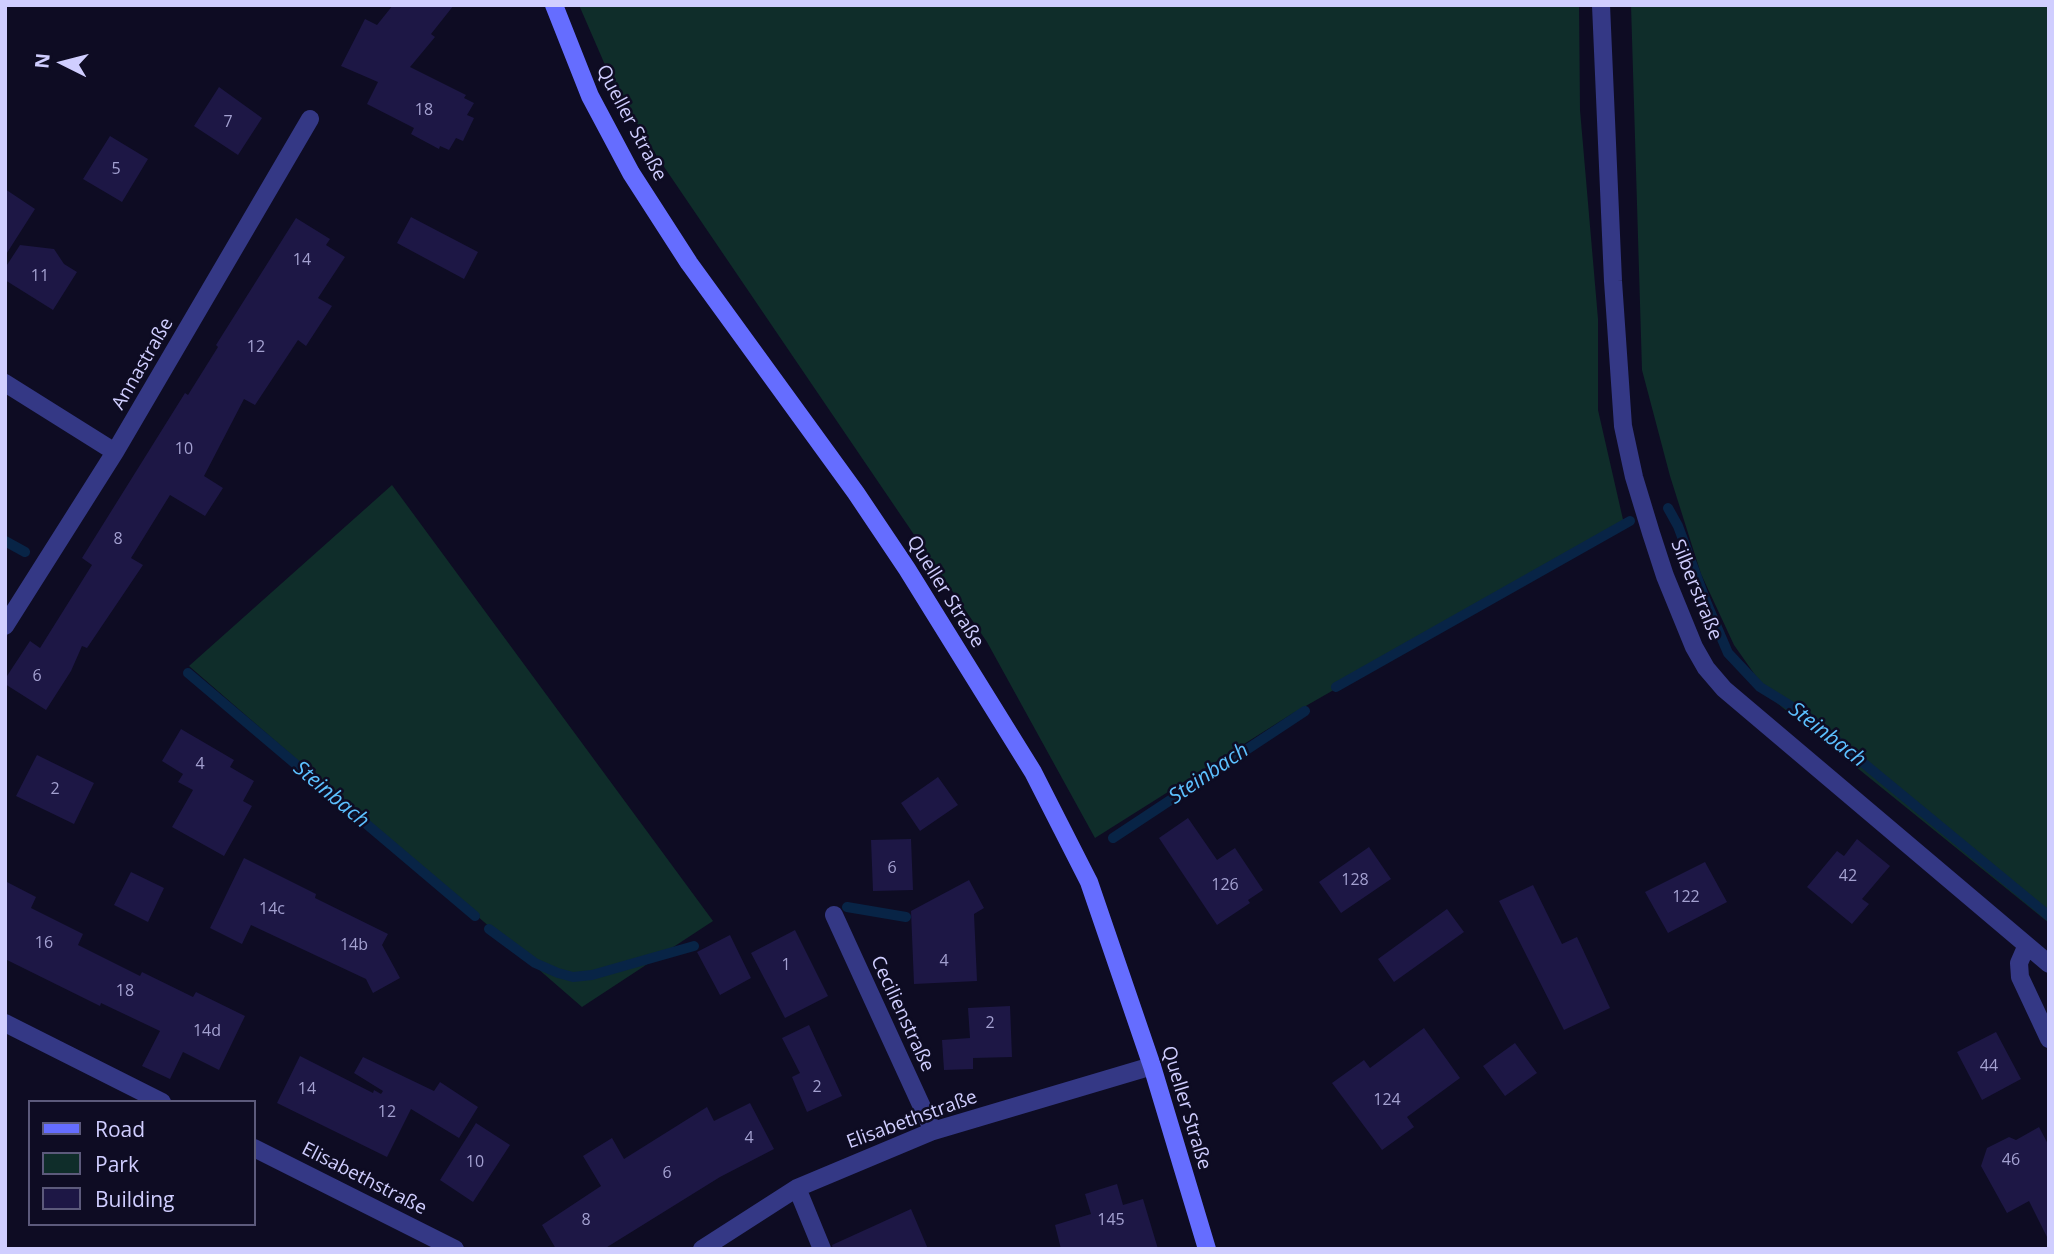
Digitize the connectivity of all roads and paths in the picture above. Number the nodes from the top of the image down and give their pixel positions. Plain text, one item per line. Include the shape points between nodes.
1 (554, 5) edge
2 (1601, 5) edge
3 (310, 119) dead end
4 (5, 383) edge
5 (115, 452) junction
6 (5, 626) edge
7 (834, 915) dead end
8 (2026, 947) junction
9 (2049, 964) edge
10 (5, 1023) edge
11 (2049, 1039) edge
12 (1152, 1066) junction
13 (158, 1100) edge
14 (933, 1131) junction
15 (256, 1149) edge
16 (797, 1188) junction
17 (455, 1249) edge
18 (702, 1249) edge
19 (822, 1249) edge
20 (1207, 1249) edge

1 - 12 street, Queller Straße via 590,96 631,173 689,263 892,547 1033,772 1089,882
2 - 8 street, Silberstraße via 1623,426 1651,533 1694,648 1724,689
3 - 5 street, Annastraße
4 - 5 street
5 - 6 street, Annastraße
7 - 14 street, Cecilienstraße
8 - 9 street, Silberstraße
8 - 11 street via 2019,963 2020,977
10 - 13 street
12 - 14 street, Elisabethstraße
12 - 20 street, Queller Straße
14 - 16 street, Elisabethstraße
15 - 17 street, Elisabethstraße
16 - 18 street, Elisabethstraße
16 - 19 street

